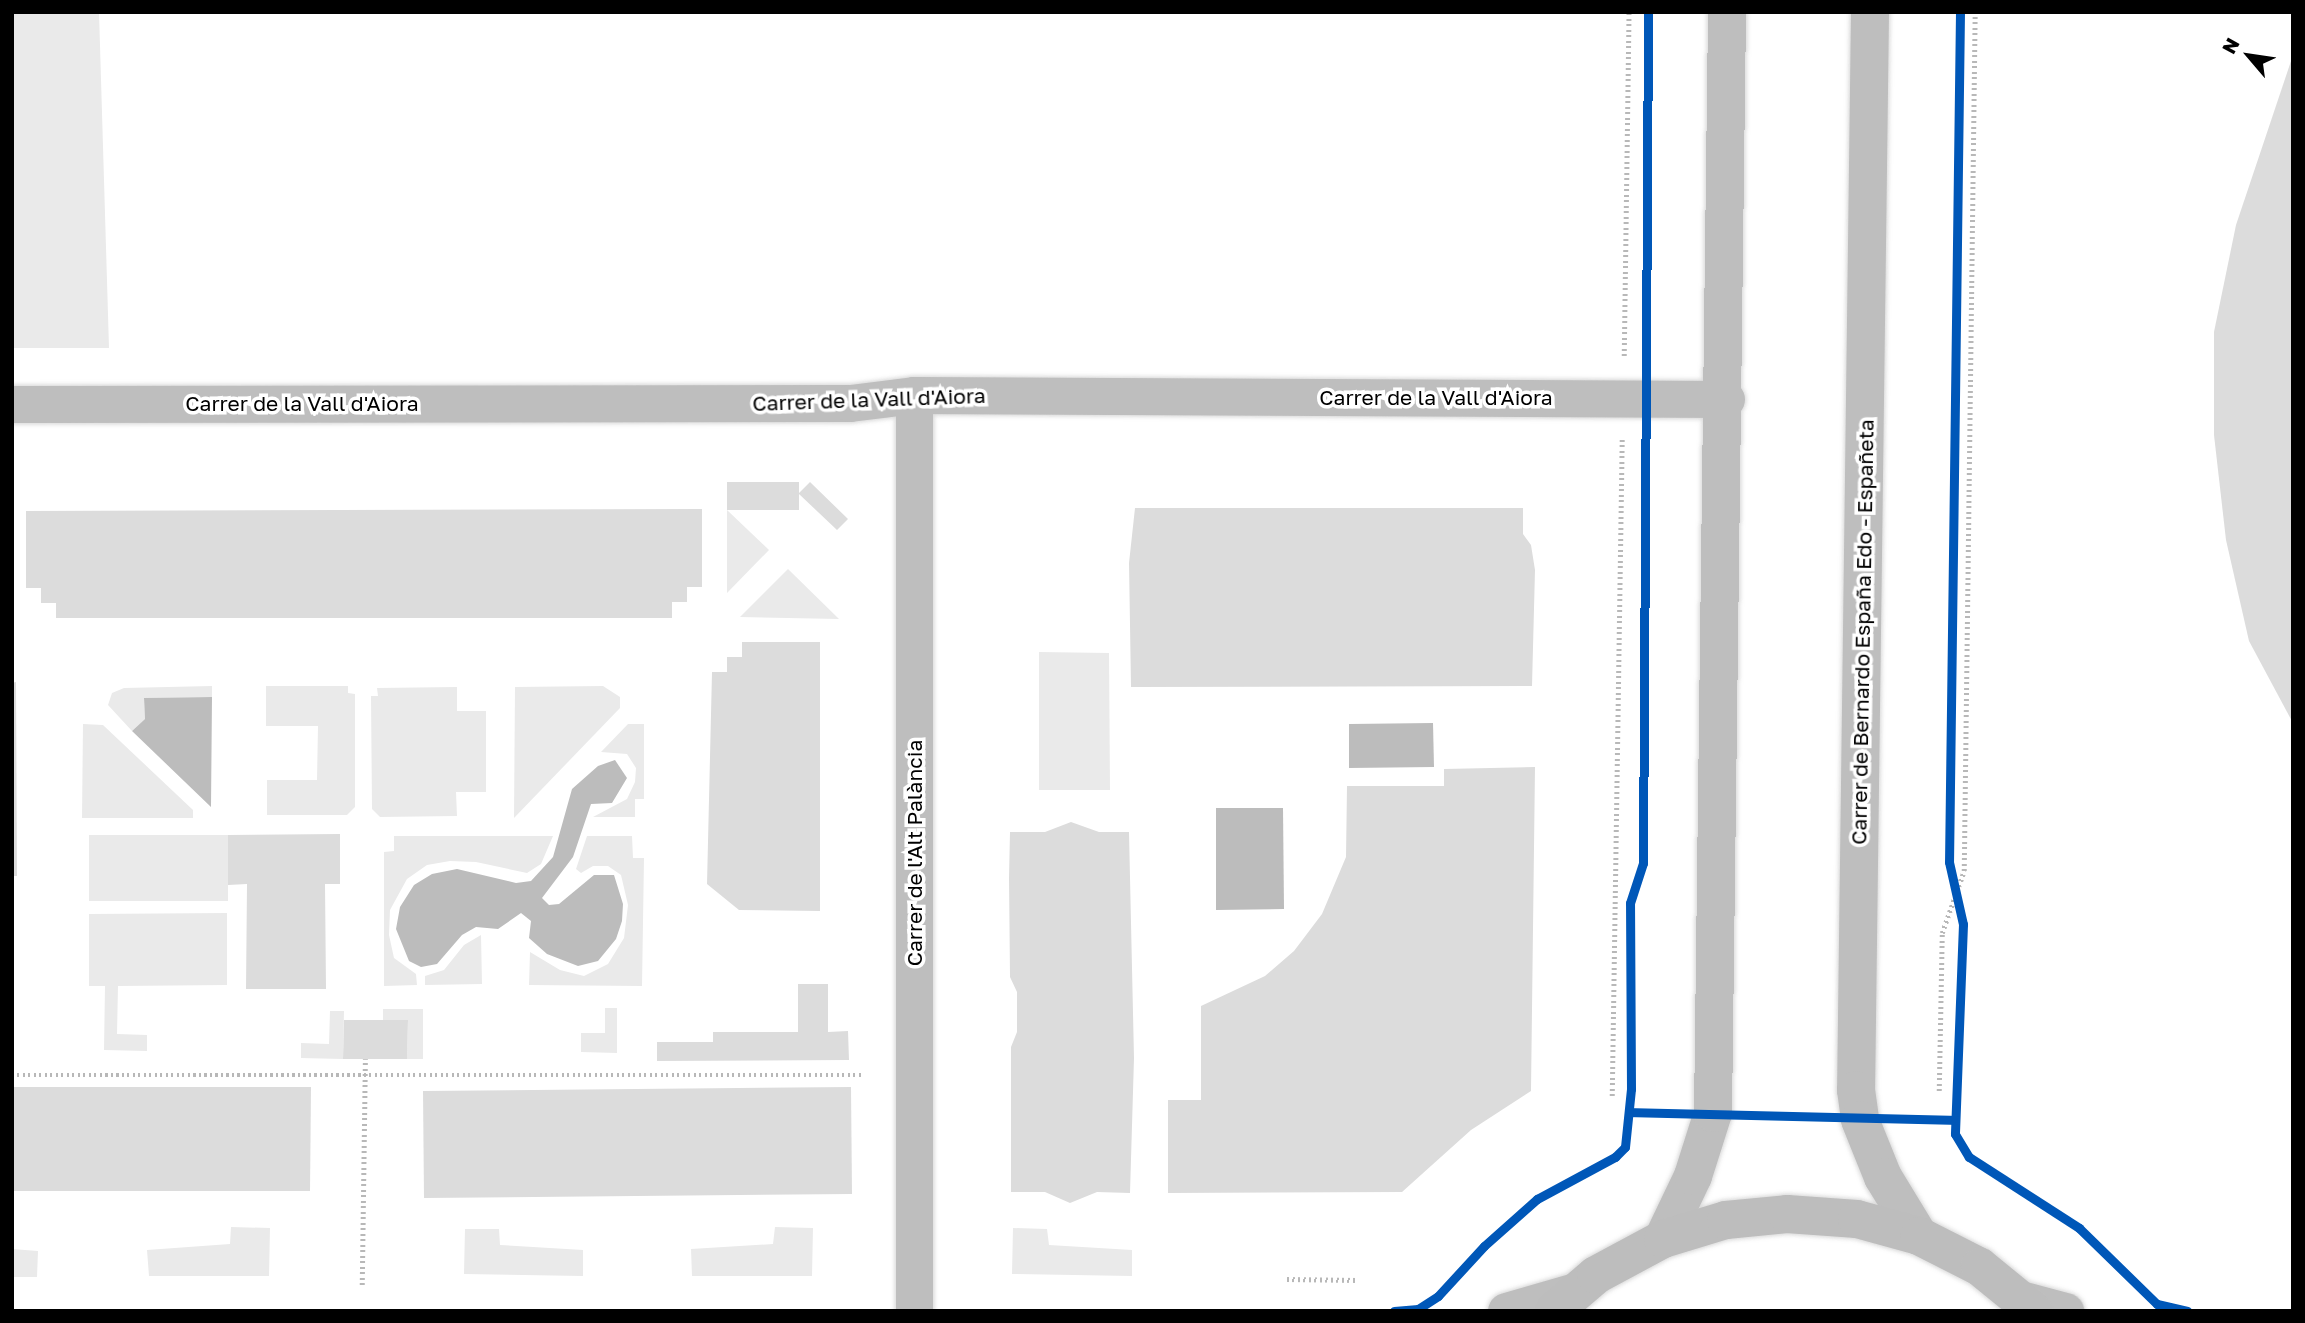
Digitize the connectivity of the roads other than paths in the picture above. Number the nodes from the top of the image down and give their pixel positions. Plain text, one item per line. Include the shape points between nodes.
1 (1727, 12) edge
2 (1870, 12) edge
3 (914, 394) junction
4 (1726, 399) junction
5 (12, 404) edge
6 (1919, 1237) junction
7 (1663, 1239) junction
8 (1564, 1301) edge
9 (2027, 1305) edge
10 (914, 1311) edge
11 (1506, 1311) edge
12 (2065, 1311) edge

1 - 4 street
2 - 6 street, Carrer de Bernardo España Edo - Españeta via 1856,1090 1860,1120 1883,1177
3 - 4 street, Carrer de la Vall d'Aiora
3 - 5 street, Carrer de la Vall d'Aiora via 850,403
3 - 10 street, Carrer de l'Alt Palància
4 - 7 street via 1713,1113 1693,1176
6 - 7 main road via 1857,1219 1787,1214 1726,1220
6 - 9 main road via 1980,1268
7 - 8 main road
8 - 11 street
9 - 12 street

